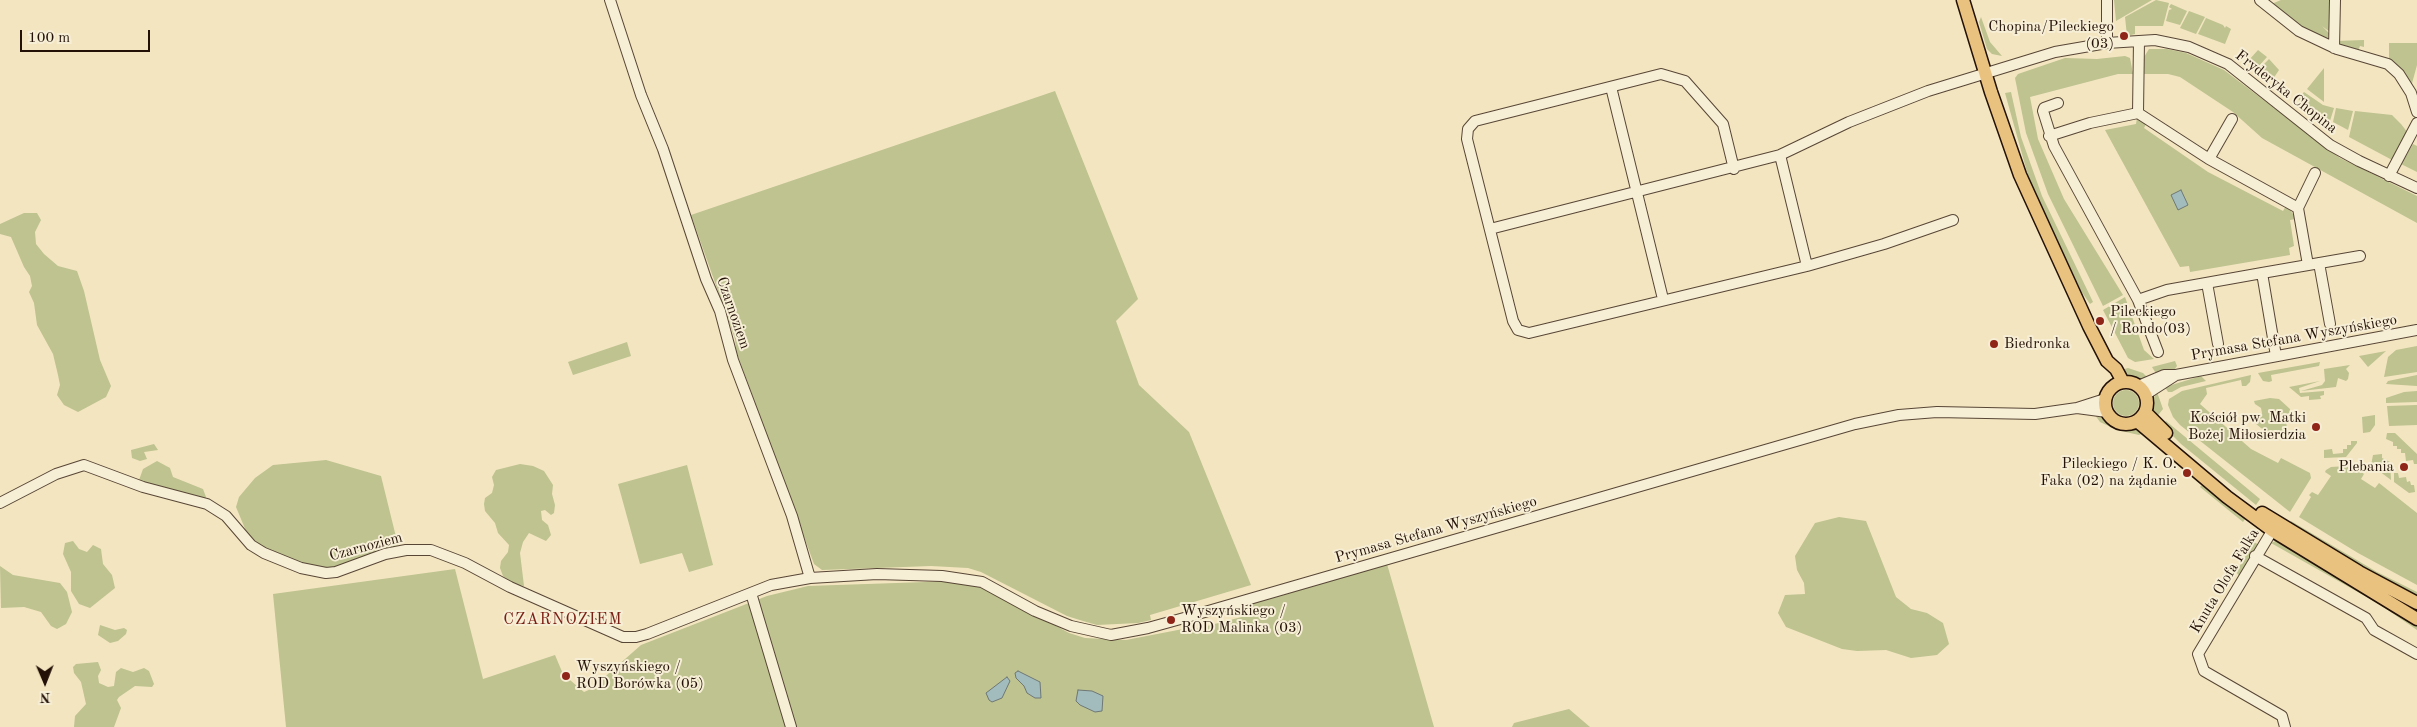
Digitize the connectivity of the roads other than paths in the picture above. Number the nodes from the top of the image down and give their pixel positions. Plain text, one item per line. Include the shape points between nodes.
1 (610, 0) edge
2 (1963, 0) edge
3 (2107, 0) edge
4 (2260, 0) edge
5 (2335, 0) edge
6 (2139, 41) junction
7 (2107, 43) junction
8 (2334, 48) junction
9 (1985, 73) junction
10 (1612, 87) junction
11 (2058, 102) dead end
12 (2138, 112) junction
13 (2417, 112) edge
14 (2232, 119) dead end
15 (2417, 122) edge
16 (2050, 136) junction
17 (1780, 155) junction
18 (2209, 159) junction
19 (1734, 169) junction
20 (2315, 173) dead end
21 (2389, 176) junction
22 (2417, 188) edge
23 (1637, 193) junction
24 (2298, 208) junction
25 (1953, 220) dead end
26 (1490, 229) junction
27 (2360, 256) dead end
28 (2319, 263) junction
29 (2308, 265) junction
30 (1807, 266) junction
31 (2262, 273) junction
32 (2208, 283) junction
33 (1663, 300) junction
34 (2138, 300) junction
35 (2330, 324) dead end
36 (2417, 330) edge
37 (2218, 344) dead end
38 (2158, 352) dead end
39 (2276, 356) junction
40 (2118, 384) junction
41 (2142, 391) junction
42 (2106, 405) junction
43 (2141, 416) junction
44 (0, 503) edge
45 (2275, 527) junction
46 (2256, 556) junction
47 (810, 578) junction
48 (751, 593) junction
49 (2417, 603) edge
50 (2417, 619) edge
51 (2417, 654) edge
52 (791, 727) edge
53 (2285, 727) edge

1 - 47 street, Czarnoziem via 706,279 720,311 733,360 792,516
2 - 9 main road
3 - 7 street
4 - 8 street via 2299,31
5 - 8 street
6 - 7 street, Fryderyka Chopina
6 - 12 street
6 - 21 street, Fryderyka Chopina via 2179,44 2228,64 2312,133
7 - 9 street, Fryderyka Chopina via 2055,52
8 - 13 street via 2388,64 2412,93
9 - 17 street, Fryderyka Chopina via 1849,122
9 - 40 main road via 2020,175
10 - 19 street via 1661,74 1685,81 1723,124
10 - 23 street
10 - 26 street via 1475,121 1468,129
11 - 16 street via 2043,111
12 - 16 street
12 - 18 street
14 - 18 street
15 - 21 street
16 - 34 street
17 - 19 street, Fryderyka Chopina
17 - 30 street
18 - 24 street
19 - 23 street, Fryderyka Chopina
20 - 24 street
21 - 22 street, Fryderyka Chopina
23 - 26 street, Fryderyka Chopina
23 - 33 street
24 - 29 street
25 - 30 street
26 - 33 street via 1513,322 1518,330 1529,333
27 - 28 street
28 - 29 street
28 - 35 street
29 - 31 street
30 - 33 street
31 - 32 street
31 - 39 street
32 - 34 street via 2167,290
32 - 37 street
34 - 38 street
36 - 39 street, Prymasa Stefana Wyszyńskiego
39 - 41 street, Prymasa Stefana Wyszyńskiego via 2176,375
40 - 41 main road
40 - 42 main road
41 - 43 main road
42 - 43 main road via 2116,422 2131,424
42 - 47 street, Prymasa Stefana Wyszyńskiego via 2035,414 1937,412 1899,415 1855,424 1194,616 1125,633 1100,634 1071,626 968,578 877,574
43 - 45 main road via 2227,497
44 - 48 street, Czarnoziem via 56,474 84,465 143,488 208,504 226,516 251,545 301,568 336,572 385,554 431,550 624,637 647,634
45 - 46 street, Knuta Olofa Falka
45 - 49 main road
45 - 50 main road
46 - 51 street via 2366,618 2374,630
46 - 53 street, Knuta Olofa Falka via 2198,654 2204,671 2282,716
47 - 48 street, Czarnoziem via 771,585
48 - 52 street

